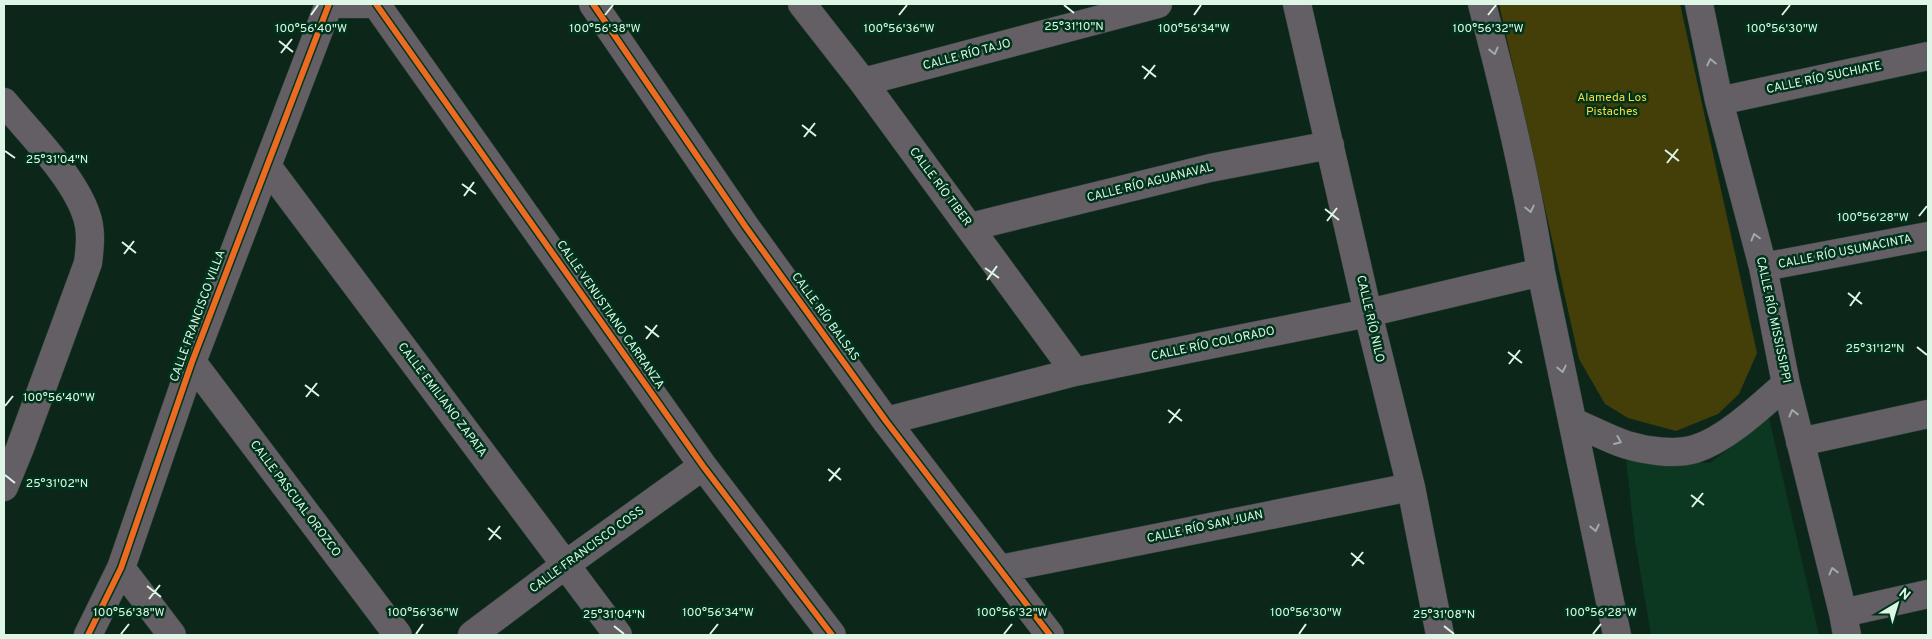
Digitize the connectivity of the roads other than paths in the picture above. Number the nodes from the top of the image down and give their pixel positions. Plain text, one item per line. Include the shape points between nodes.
1 (328, 4) edge
2 (376, 4) edge
3 (593, 4) edge
4 (802, 4) edge
5 (1158, 4) edge
6 (1297, 4) edge
7 (1482, 4) edge
8 (1699, 4) edge
9 (1928, 56) edge
10 (863, 82) junction
11 (1719, 100) junction
12 (4, 102) edge
13 (1330, 145) junction
14 (267, 166) junction
15 (970, 227) junction
16 (1928, 236) edge
17 (1763, 268) junction
18 (1541, 272) junction
19 (1368, 313) junction
20 (192, 362) junction
21 (1076, 372) junction
22 (1786, 384) junction
23 (1928, 414) edge
24 (886, 421) junction
25 (1573, 422) junction
26 (12, 439) edge
27 (1800, 442) junction
28 (703, 466) junction
29 (4, 487) edge
30 (1411, 487) junction
31 (566, 564) junction
32 (120, 568) junction
33 (1000, 569) junction
34 (1928, 594) edge
35 (1845, 624) edge
36 (88, 635) edge
37 (172, 635) edge
38 (398, 635) edge
39 (472, 635) edge
40 (618, 635) edge
41 (832, 635) edge
42 (1050, 635) edge
43 (1440, 635) edge
44 (1617, 635) edge

1 - 2 street
1 - 14 street, CALLE FRANCISCO VILLA
2 - 28 street, CALLE VENUSTIANO CARRANZA
3 - 24 street, CALLE RÍO BALSAS via 745,226
4 - 10 street, CALLE RÍO TIBER
5 - 10 street, CALLE RÍO TAJO
6 - 13 street, CALLE RÍO NILO
7 -> 18 street via 1505,94
11 -> 8 street, CALLE RÍO MISSISSIPPI
9 - 11 street, CALLE RÍO SUCHIATE
10 - 15 street, CALLE RÍO TIBER
17 -> 11 street, CALLE RÍO MISSISSIPPI
12 - 26 street via 72,184 87,214 91,239 88,263
13 - 15 street, CALLE RÍO AGUANAVAL via 1210,168
13 - 19 street, CALLE RÍO NILO
14 - 20 street, CALLE FRANCISCO VILLA
14 - 31 street, CALLE EMILIANO ZAPATA
15 - 21 street, CALLE RÍO TIBER
16 - 17 street, CALLE RÍO USUMACINTA
17 - 22 street, CALLE RÍO MISSISSIPPI
18 - 19 street, CALLE RÍO COLORADO
18 -> 25 street
19 - 21 street, CALLE RÍO COLORADO
19 - 30 street, CALLE RÍO NILO
20 - 32 street, CALLE FRANCISCO VILLA
20 - 38 street, CALLE PASCUAL OROZCO
21 - 24 street, CALLE RÍO COLORADO
25 -> 22 street via 1626,445 1674,452 1695,449 1750,416
27 -> 22 street, CALLE RÍO MISSISSIPPI
23 - 27 street
24 - 33 street, CALLE RÍO BALSAS
25 -> 44 street
26 - 29 street
35 -> 27 street, CALLE RÍO MISSISSIPPI
28 - 31 street, CALLE FRANCISCO COSS
28 - 41 street, CALLE VENUSTIANO CARRANZA
30 - 33 street, CALLE RÍO SAN JUAN
30 - 43 street, CALLE RÍO NILO
31 - 39 street, CALLE FRANCISCO COSS
31 - 40 street, CALLE EMILIANO ZAPATA
32 - 36 street, CALLE FRANCISCO VILLA
32 - 37 street
33 - 42 street, CALLE RÍO BALSAS
34 - 35 street

